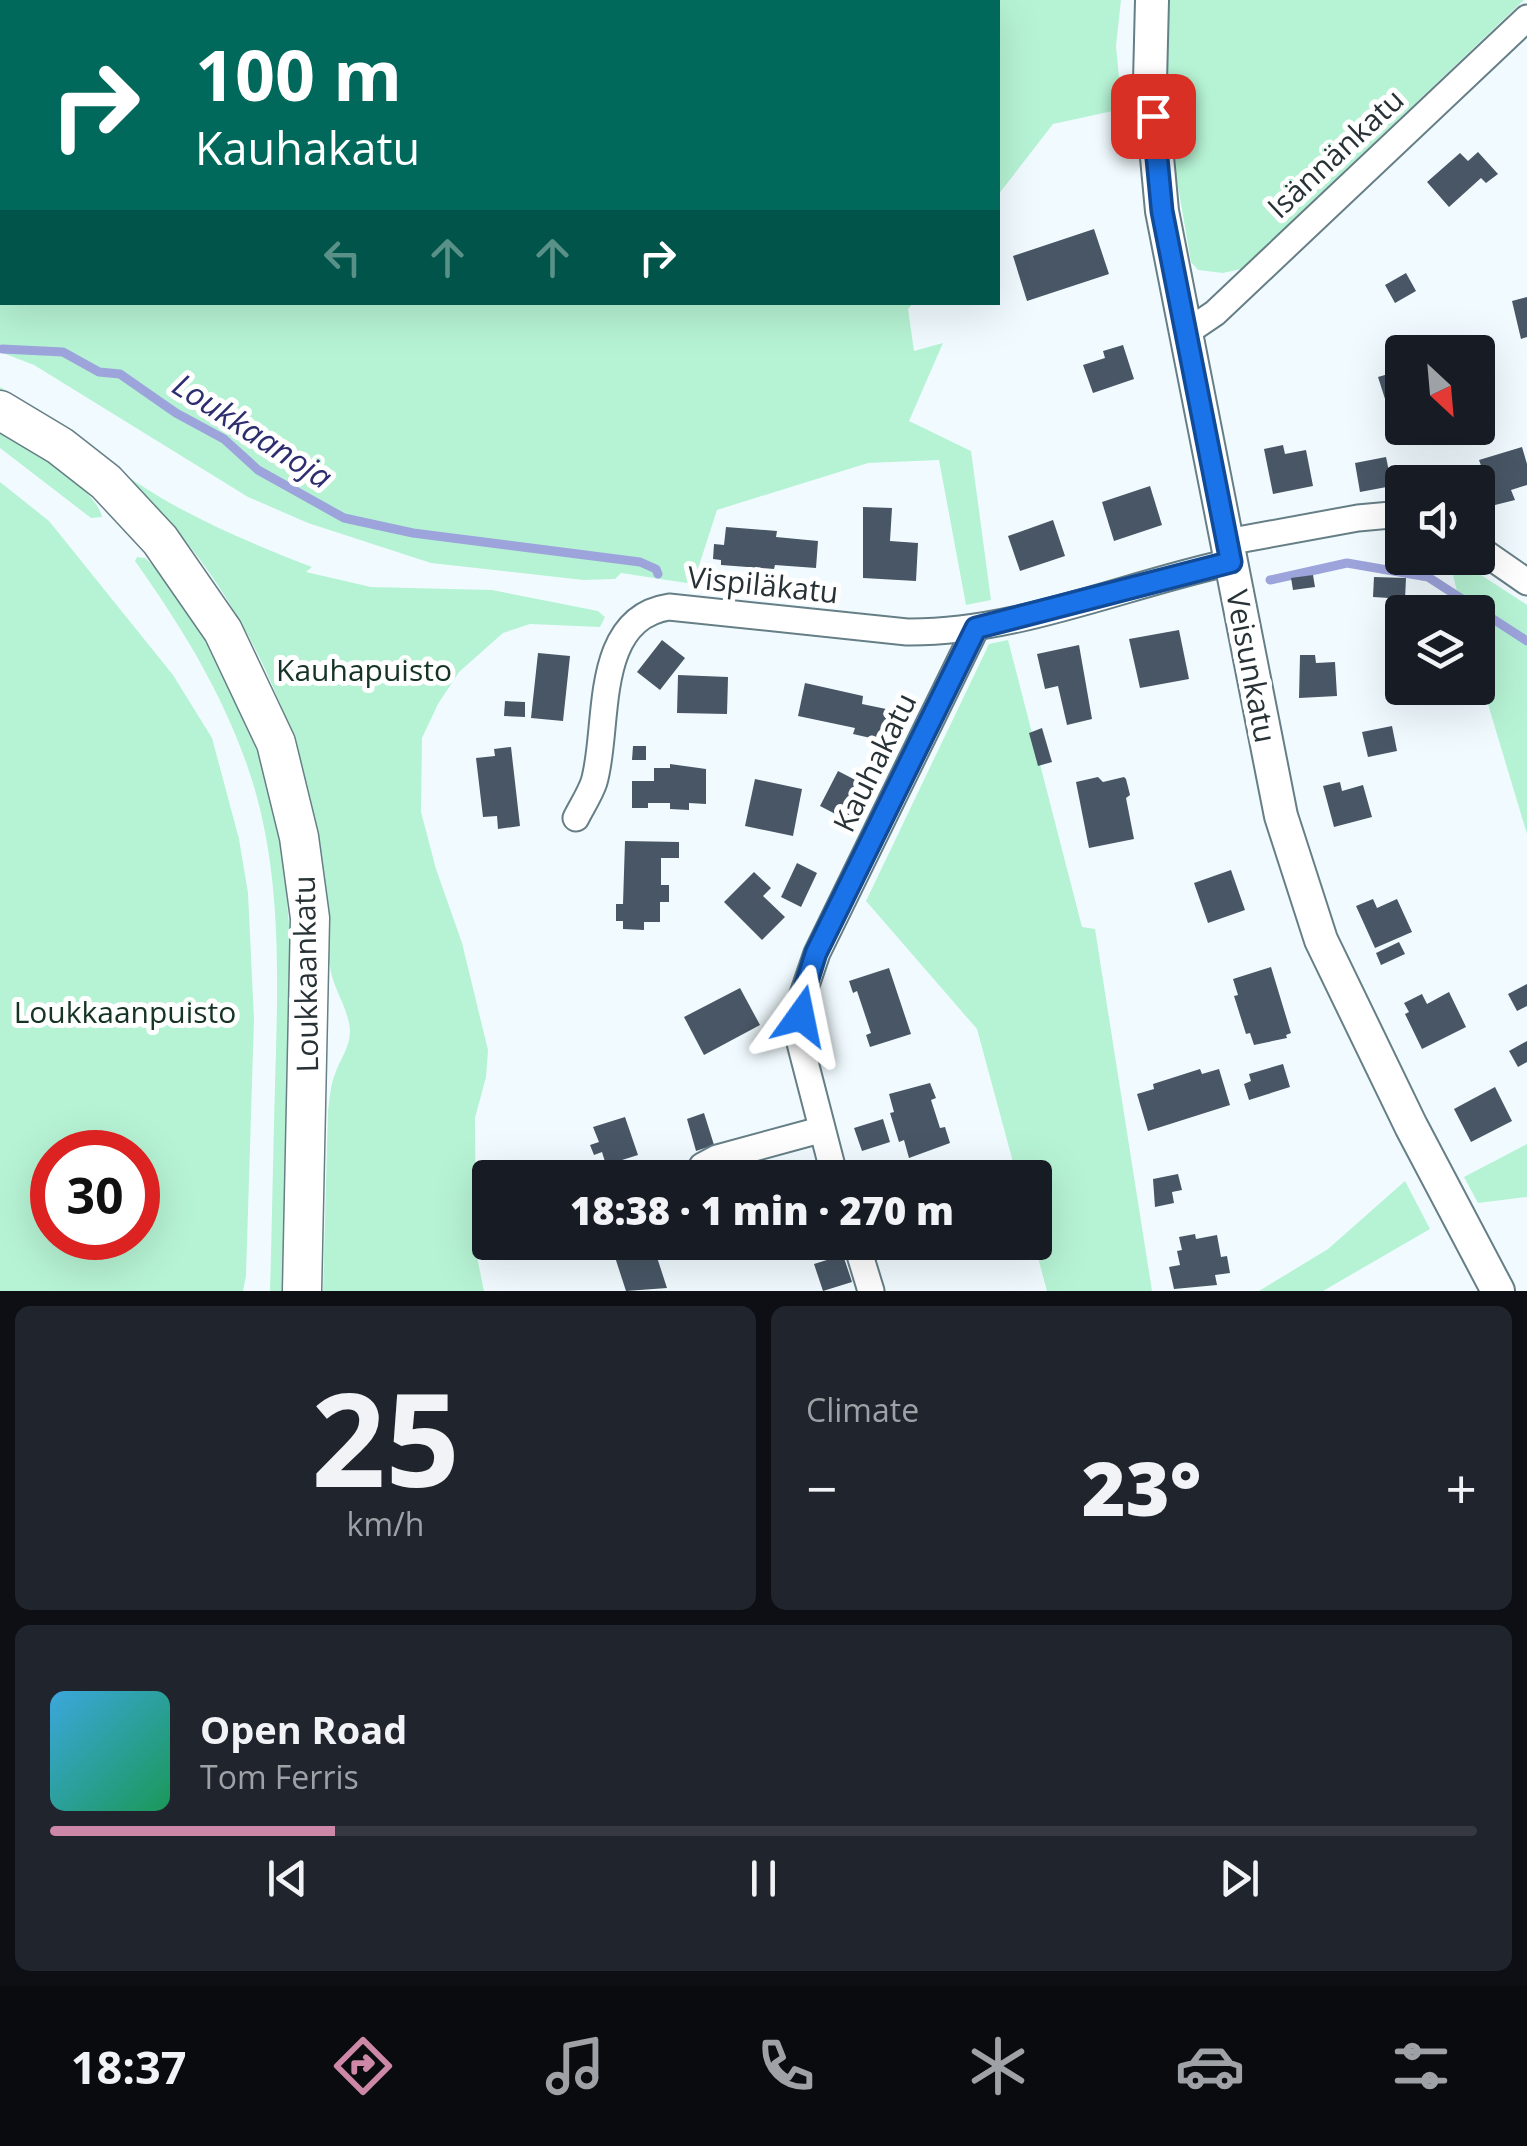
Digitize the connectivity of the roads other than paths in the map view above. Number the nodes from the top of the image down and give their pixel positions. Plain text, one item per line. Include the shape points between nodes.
1 (1152, 0) edge
2 (1527, 18) edge
3 (1187, 332) junction
4 (0, 410) edge
5 (1385, 516) edge
6 (1229, 552) junction
7 (1495, 560) edge
8 (1527, 582) edge
9 (976, 628) junction
10 (576, 818) dead end
11 (820, 1130) junction
12 (713, 1160) edge
13 (829, 1160) edge
14 (862, 1260) edge
15 (302, 1291) edge
16 (871, 1291) edge
17 (1498, 1291) edge

1 - 3 street, Veisunkatu via 1150,82 1159,185
2 - 3 street, Isännänkatu via 1215,313
3 - 6 street, Veisunkatu
4 - 15 main road, Loukkaankatu via 106,482 160,540 223,631 276,743 300,837 310,918
5 - 6 street
6 - 9 street
6 - 17 street, Veisunkatu via 1281,816 1321,940
7 - 8 street
9 - 10 street, Vispiläkatu via 906,632 654,610 628,628 614,659 594,782
9 - 11 street, Kauhakatu via 816,953 803,994 799,1039
11 - 12 street
11 - 13 street, Kauhakatu
14 - 16 street

